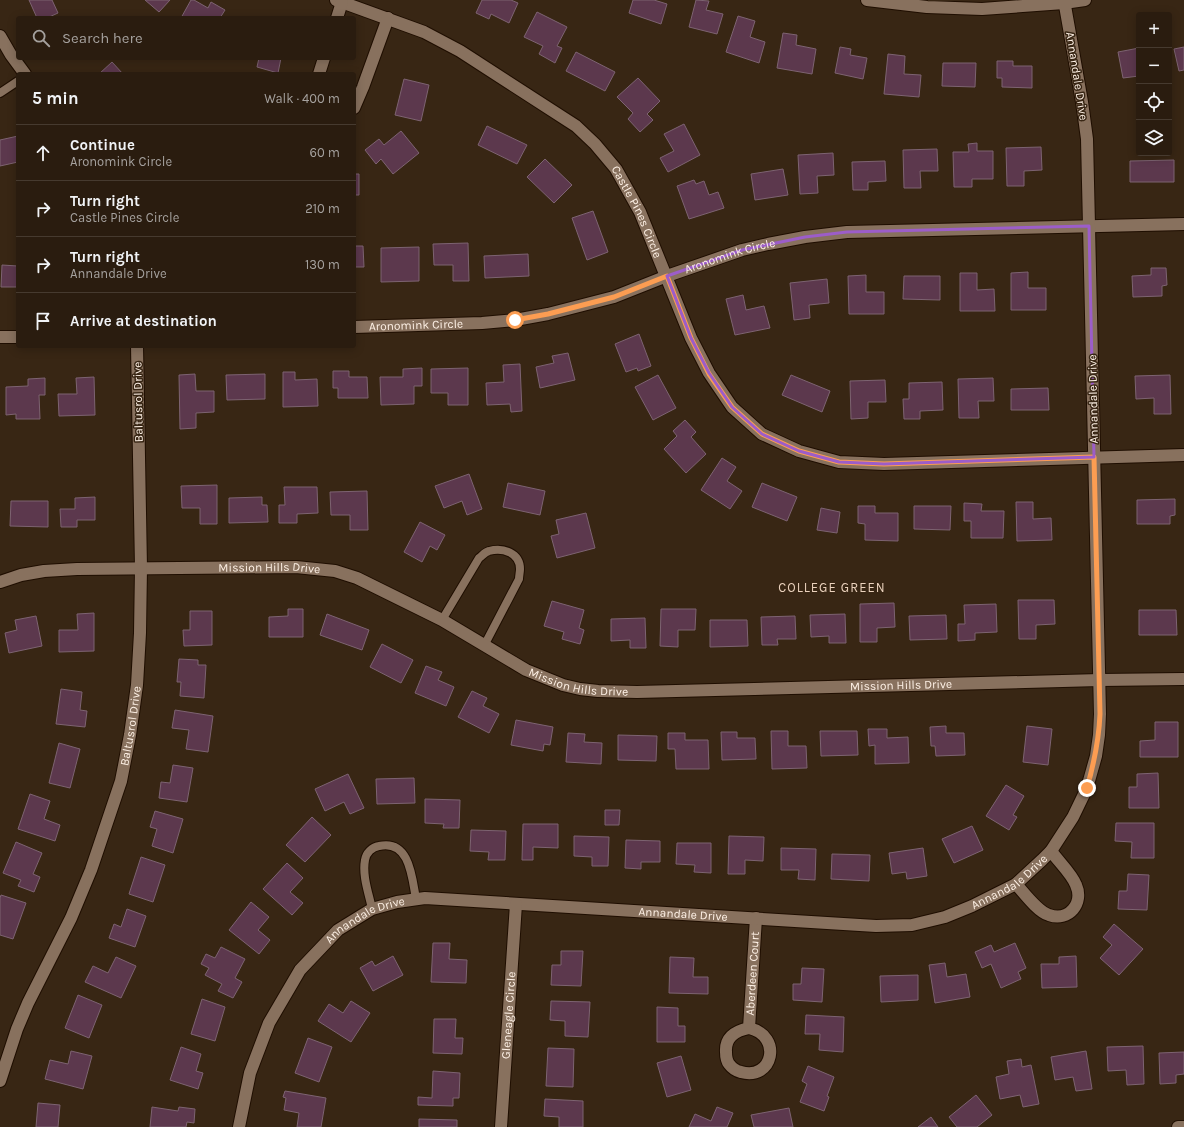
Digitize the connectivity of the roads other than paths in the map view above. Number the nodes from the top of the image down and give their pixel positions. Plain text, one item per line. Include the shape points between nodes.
1 (867, 0) edge
2 (1085, 0) edge
3 (339, 1) edge
4 (1064, 1) edge
5 (337, 16) edge
6 (388, 18) junction
7 (0, 36) edge
8 (323, 60) edge
9 (24, 72) edge
10 (320, 72) edge
11 (16, 82) edge
12 (0, 93) edge
13 (356, 103) edge
14 (1184, 224) edge
15 (1089, 226) junction
16 (667, 276) junction
17 (356, 327) edge
18 (0, 337) edge
19 (16, 337) edge
20 (137, 348) edge
21 (1184, 455) edge
22 (1094, 457) junction
23 (141, 568) junction
24 (0, 582) edge
25 (442, 620) junction
26 (485, 644) junction
27 (1184, 679) edge
28 (1100, 680) junction
29 (1051, 851) junction
30 (1016, 884) junction
31 (416, 899) junction
32 (516, 904) junction
33 (372, 909) junction
34 (756, 918) junction
35 (749, 1028) dead end
36 (0, 1081) edge
37 (239, 1127) edge
38 (502, 1127) edge
39 (1178, 1127) edge
40 (1184, 1127) edge

1 - 4 street via 927,7 982,9
2 - 4 street
3 - 5 street
3 - 6 street, Castle Pines Circle
4 - 15 street, Annandale Drive via 1082,102
6 - 13 street
6 - 16 street, Castle Pines Circle via 424,32 460,51 576,126 616,169 640,212
7 - 9 street
8 - 10 street
11 - 12 lane
14 - 15 street, Aronomink Circle
15 - 16 street, Aronomink Circle via 847,232 742,250
15 - 22 street, Annandale Drive
16 - 17 street, Aronomink Circle via 614,297 542,315 482,323
16 - 22 street, Castle Pines Circle via 709,374 732,407 762,434 799,451 839,462 884,464
18 - 19 street
20 - 23 street, Baltusrol Drive
21 - 22 street, Castle Pines Circle
22 - 28 street, Annandale Drive
23 - 24 street, Mission Hills Drive via 44,571
23 - 25 street, Mission Hills Drive via 296,567 335,570 357,578
23 - 36 street, Baltusrol Drive via 137,685 121,781 91,870 71,918 17,1029
25 - 26 street, Mission Hills Drive
25 - 26 lane via 479,558 487,551 509,551 517,559 519,579
26 - 28 street, Mission Hills Drive via 526,670 563,685 598,691
27 - 28 street, Mission Hills Drive
28 - 29 street, Annandale Drive via 1099,734 1087,788
29 - 30 street, Annandale Drive
29 - 30 street via 1071,876 1079,892 1072,912 1067,915 1049,915
30 - 34 street, Annandale Drive via 945,917 912,924 876,926
31 - 32 street, Annandale Drive
31 - 33 street, Annandale Drive
31 - 33 lane via 407,858 393,845 384,844 369,851 365,858 364,868
32 - 34 street, Annandale Drive
32 - 38 street, Gleneagle Circle
33 - 37 street, Annandale Drive via 338,930 300,970 269,1023 250,1073
34 - 35 street, Aberdeen Court
39 - 40 street

